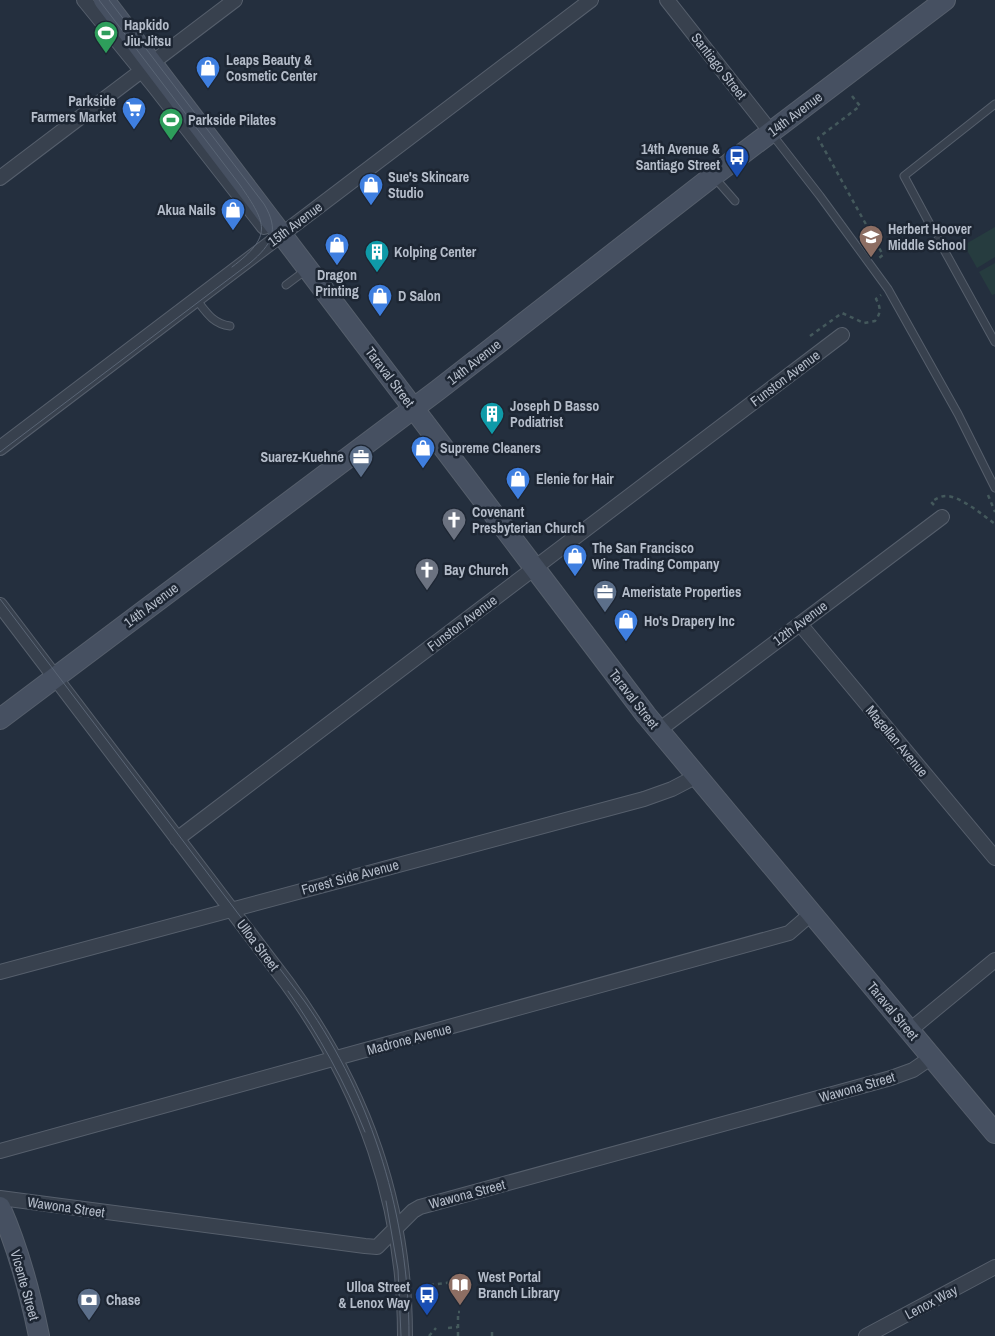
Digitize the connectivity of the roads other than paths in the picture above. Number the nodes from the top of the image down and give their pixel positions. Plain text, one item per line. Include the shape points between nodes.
1 (84, 0) edge
2 (104, 0) edge
3 (116, 0) edge
4 (235, 0) edge
5 (591, 0) edge
6 (667, 0) edge
7 (945, 0) edge
8 (151, 64) junction
9 (995, 104) edge
10 (771, 132) junction
11 (713, 176) junction
12 (0, 178) edge
13 (735, 201) dead end
14 (934, 230) dead end
15 (280, 235) junction
16 (938, 239) dead end
17 (308, 269) junction
18 (286, 285) dead end
19 (196, 299) junction
20 (230, 326) dead end
21 (842, 335) dead end
22 (995, 342) edge
23 (413, 408) junction
24 (0, 448) edge
25 (995, 488) edge
26 (942, 516) dead end
27 (534, 568) junction
28 (0, 605) edge
29 (800, 624) junction
30 (55, 677) junction
31 (0, 719) edge
32 (658, 730) junction
33 (697, 776) junction
34 (177, 838) junction
35 (995, 858) edge
36 (230, 909) junction
37 (812, 914) junction
38 (995, 960) edge
39 (0, 972) edge
40 (910, 1030) junction
41 (932, 1057) junction
42 (336, 1058) junction
43 (995, 1133) edge
44 (0, 1151) edge
45 (0, 1198) edge
46 (0, 1207) edge
47 (395, 1228) junction
48 (995, 1267) edge
49 (39, 1336) edge
50 (405, 1336) edge
51 (866, 1336) edge

1 - 8 street, Taraval Street
2 - 8 street, Taraval Street
3 - 8 street, Taraval Street
4 - 8 street
5 - 15 street, 15th Avenue
6 - 10 street, Santiago Street
7 - 10 street, 14th Avenue
8 - 12 street
8 - 15 street, Taraval Street
9 - 14 lane via 904,176
10 - 11 street, 14th Avenue
10 - 25 lane via 888,289 954,405
11 - 13 lane
11 - 23 street, 14th Avenue
15 - 17 street, Taraval Street
15 - 19 street, 15th Avenue
16 - 22 lane
17 - 18 lane
17 - 23 street, Taraval Street
19 - 20 lane via 214,321
19 - 24 street, 15th Avenue
21 - 27 street, Funston Avenue
23 - 27 street, Taraval Street
23 - 30 street, 14th Avenue
26 - 29 street, 12th Avenue
27 - 32 street, Taraval Street
27 - 34 street, Funston Avenue
28 - 30 street, Ulloa Street
29 - 32 street, 12th Avenue
29 - 35 street, Magellan Avenue
30 - 31 street, 14th Avenue
30 - 34 street, Ulloa Street
32 - 33 street, Taraval Street
33 - 36 street, Forest Side Avenue via 644,799
33 - 37 street, Taraval Street
34 - 36 street, Ulloa Street
36 - 39 street, Forest Side Avenue
36 - 42 street, Ulloa Street via 302,1004
37 - 40 street, Taraval Street
37 - 42 street, Madrone Avenue via 789,933
38 - 40 street
40 - 41 street, Taraval Street
41 - 43 street, Taraval Street
41 - 47 street, Wawona Street via 913,1070 891,1078 420,1207
42 - 44 street, Madrone Avenue
42 - 47 street, Ulloa Street via 378,1157
45 - 47 street, Wawona Street via 365,1246 377,1246
46 - 49 street, Vicente Street via 22,1271
47 - 50 street, Ulloa Street via 402,1271
48 - 51 street, Lenox Way

